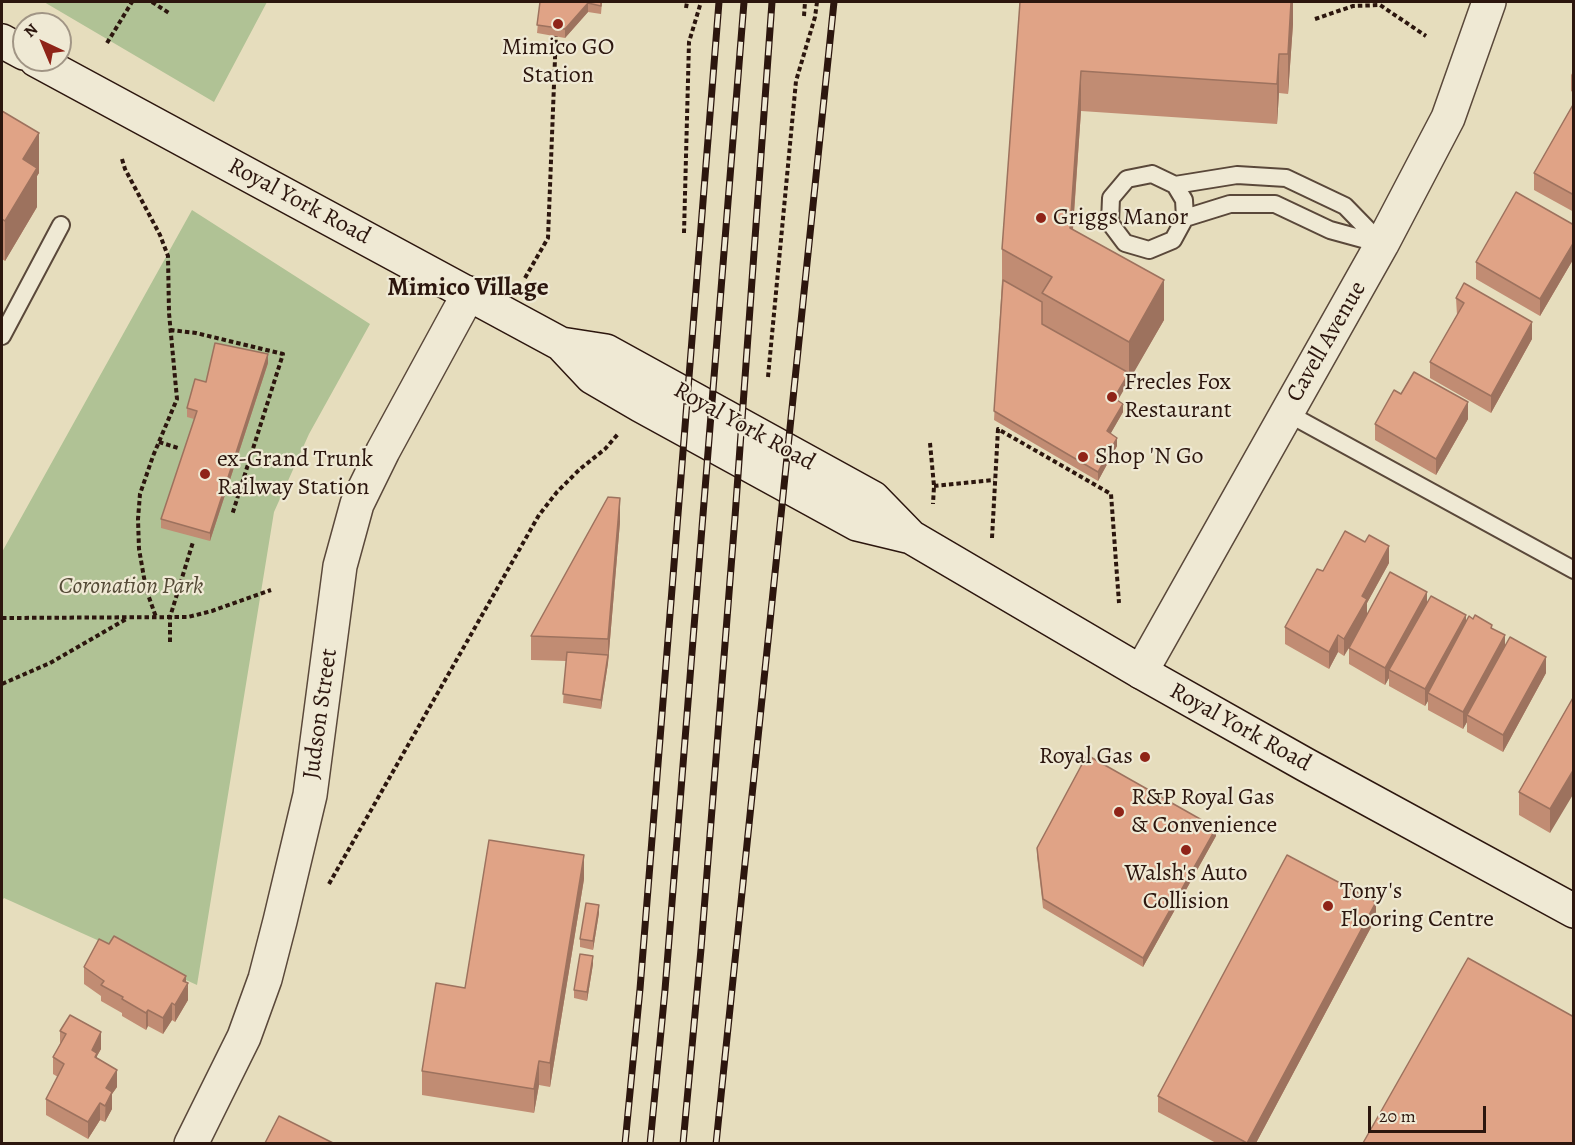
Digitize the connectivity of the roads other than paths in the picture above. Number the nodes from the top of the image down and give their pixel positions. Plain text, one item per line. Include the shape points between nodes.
1 (1489, 2) edge
2 (58, 72) edge
3 (1174, 185) junction
4 (1185, 218) junction
5 (61, 225) dead end
6 (1382, 244) junction
7 (469, 293) junction
8 (2, 336) edge
9 (1287, 413) junction
10 (1574, 570) edge
11 (1141, 672) junction
12 (1572, 906) edge
13 (191, 1143) edge

1 - 6 main road, Cavell Avenue via 1448,118
2 - 7 main road, Royal York Road
3 - 4 lane via 1184,200
3 - 4 lane via 1152,174 1127,179 1111,198 1110,223 1125,243 1149,250 1173,240
3 - 6 lane via 1238,175 1286,178 1345,206
4 - 6 lane via 1230,204 1275,204 1330,231
5 - 8 lane
6 - 9 main road, Cavell Avenue
7 - 11 main road, Royal York Road via 561,344 592,377 640,405 857,524 911,537
7 - 13 main road, Judson Street via 357,504 340,566 310,795 278,930 244,1036
9 - 10 lane
9 - 11 main road, Cavell Avenue
11 - 12 main road, Royal York Road via 1347,788

